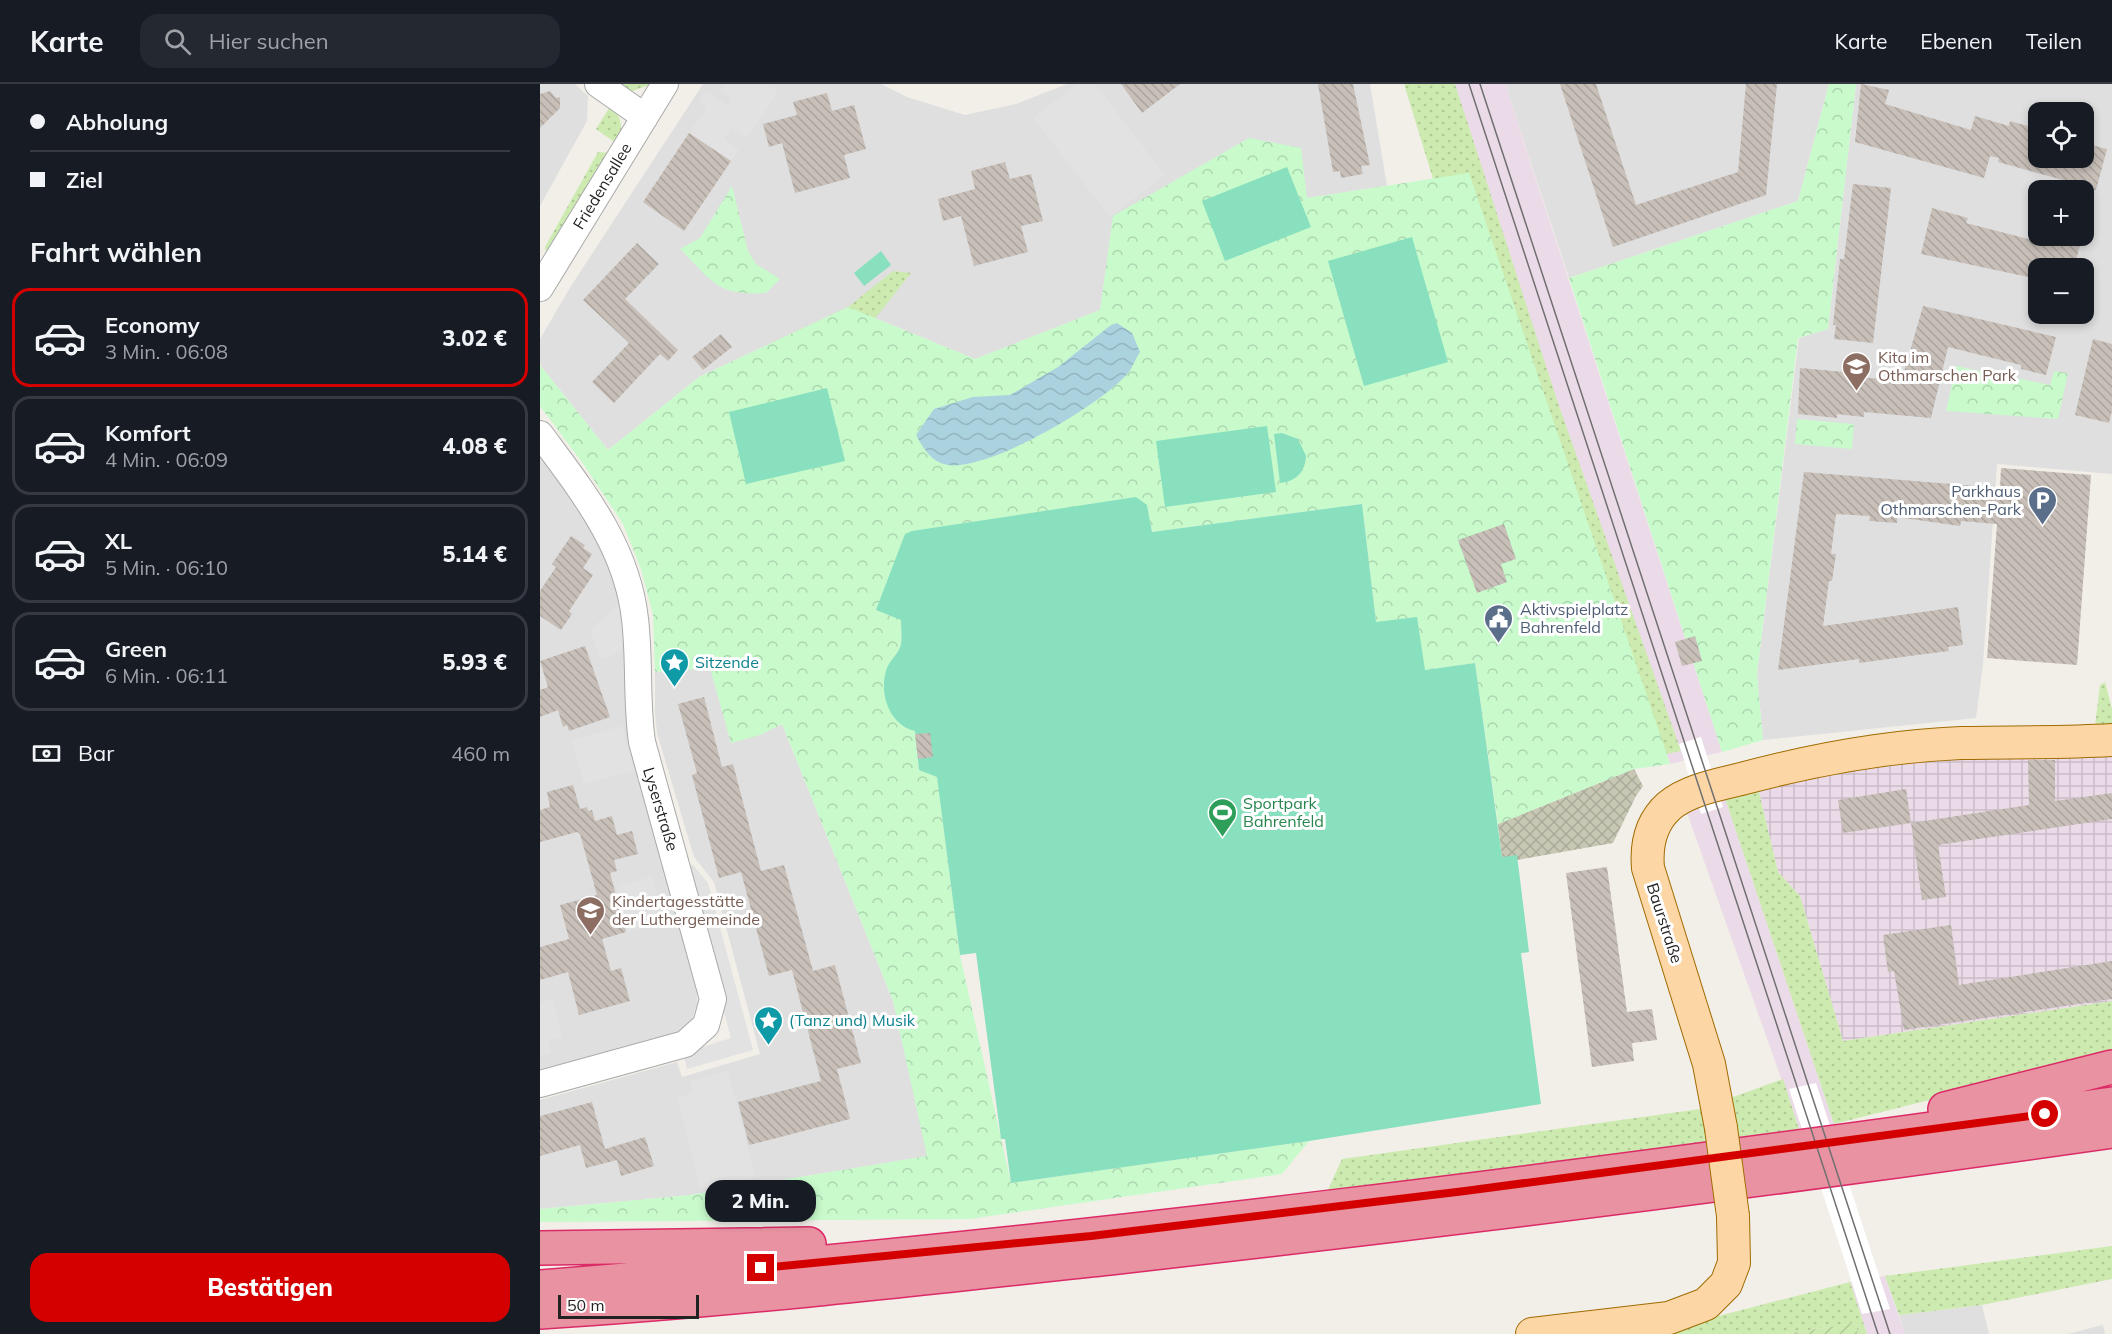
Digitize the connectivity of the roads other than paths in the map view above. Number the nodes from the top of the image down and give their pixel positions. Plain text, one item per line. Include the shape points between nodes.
1 (598, 84) edge
2 (665, 84) edge
3 (645, 117) junction
4 (540, 288) edge
5 (540, 434) edge
6 (2112, 740) edge
7 (2112, 1066) edge
8 (540, 1084) edge
9 (2112, 1104) edge
10 (2112, 1131) edge
11 (1777, 1151) junction
12 (988, 1246) junction
13 (540, 1248) edge
14 (540, 1287) edge
15 (540, 1312) edge
16 (1532, 1334) edge

1 - 3 street
2 - 3 street, Friedensallee
3 - 4 street, Friedensallee
5 - 8 street, Lyserstraße via 591,503 609,534 627,582 635,620 637,711 642,742 713,999 706,1025 685,1044
6 - 16 main road, Baurstraße, bridge via 1960,743 1883,751 1778,769 1694,792 1669,806 1654,825 1647,850 1648,868 1709,1064 1733,1216 1734,1263 1725,1284 1706,1304 1669,1318
7 - 11 highway
9 - 11 highway
10 - 15 highway via 1605,1201 1310,1236 864,1284
11 - 12 highway
12 - 13 highway via 687,1244
12 - 14 highway

